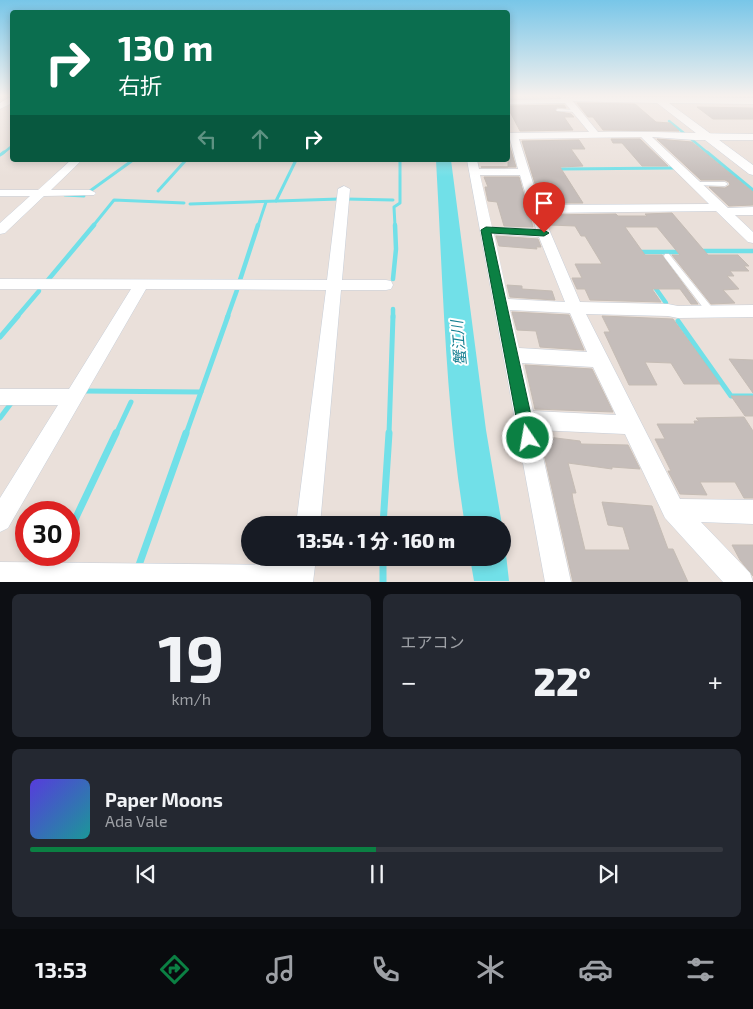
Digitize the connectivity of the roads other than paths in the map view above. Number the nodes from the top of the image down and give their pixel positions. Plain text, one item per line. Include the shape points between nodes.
1 (587, 123) edge
2 (690, 123) edge
3 (596, 135) junction
4 (644, 135) junction
5 (511, 136) edge
6 (708, 137) junction
7 (753, 137) edge
8 (75, 162) edge
9 (473, 166) edge
10 (753, 171) edge
11 (525, 172) junction
12 (696, 184) junction
13 (725, 184) dead end
14 (344, 189) dead end
15 (0, 193) edge
16 (40, 193) junction
17 (90, 193) dead end
18 (536, 209) junction
19 (722, 209) junction
20 (753, 211) edge
21 (0, 230) edge
22 (486, 230) junction
23 (544, 233) junction
24 (753, 239) edge
25 (667, 256) dead end
26 (0, 284) edge
27 (141, 285) junction
28 (334, 285) junction
29 (386, 285) dead end
30 (500, 304) junction
31 (576, 308) junction
32 (753, 311) edge
33 (711, 312) junction
34 (511, 355) junction
35 (598, 360) junction
36 (0, 397) edge
37 (74, 397) junction
38 (524, 420) junction
39 (630, 424) junction
40 (673, 510) junction
41 (753, 512) edge
42 (309, 516) edge
43 (0, 520) edge
44 (302, 572) edge
45 (0, 575) edge
46 (558, 582) edge
47 (741, 582) edge

1 - 3 street
2 - 6 street
3 - 4 street
3 - 5 street
4 - 6 street
4 - 12 street
5 - 11 street
6 - 7 street
6 - 10 street
8 - 16 street
9 - 11 street
9 - 22 street
11 - 18 street
12 - 13 lane
12 - 19 street
14 - 28 street
15 - 16 street
16 - 17 street
16 - 21 street
18 - 19 street
18 - 23 street
19 - 20 street
19 - 24 street
22 - 23 street
22 - 30 street
23 - 31 street
25 - 33 lane
26 - 27 street
27 - 28 street
27 - 37 street
28 - 29 street
28 - 42 street
30 - 31 street
30 - 34 street
31 - 33 street
31 - 35 street
32 - 33 street
34 - 35 street
34 - 38 street
35 - 39 street
36 - 37 street
37 - 43 street
38 - 39 street
38 - 46 street
39 - 40 street
40 - 41 street
40 - 47 street
44 - 45 street

